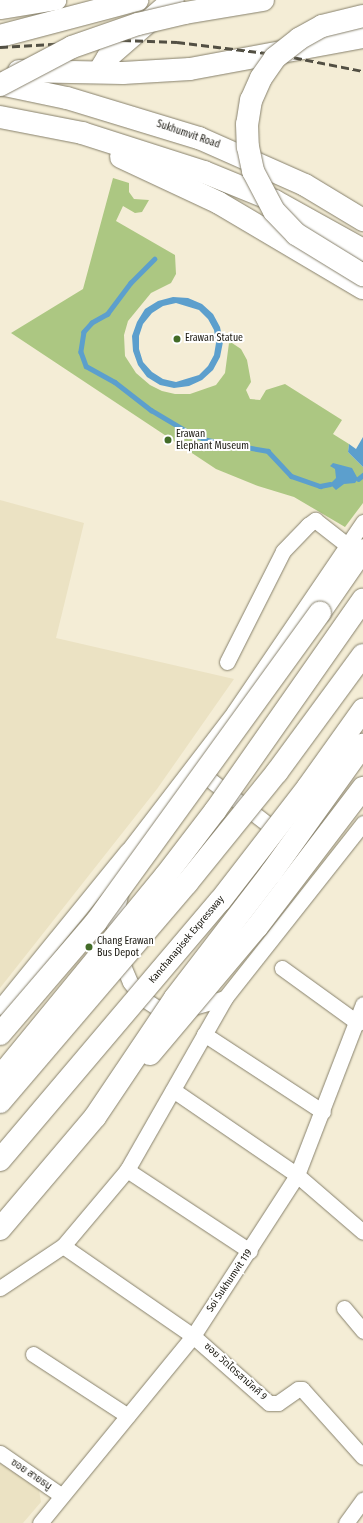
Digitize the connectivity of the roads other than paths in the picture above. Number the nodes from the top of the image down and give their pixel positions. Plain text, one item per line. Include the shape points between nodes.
1 (56, 0) edge
2 (137, 0) edge
3 (173, 0) edge
4 (263, 0) edge
5 (0, 9) edge
6 (363, 16) edge
7 (0, 36) edge
8 (363, 37) edge
9 (0, 70) edge
10 (99, 72) junction
11 (0, 84) edge
12 (0, 117) edge
13 (23, 121) junction
14 (363, 220) edge
15 (363, 250) edge
16 (360, 283) edge
17 (363, 522) edge
18 (355, 548) edge
19 (363, 600) edge
20 (363, 655) edge
21 (227, 662) dead end
22 (363, 710) edge
23 (363, 732) edge
24 (363, 745) edge
25 (199, 760) junction
26 (363, 788) edge
27 (363, 823) edge
28 (287, 839) junction
29 (129, 849) junction
30 (326, 870) junction
31 (282, 968) dead end
32 (225, 998) junction
33 (363, 1006) edge
34 (0, 1007) edge
35 (358, 1023) junction
36 (0, 1034) edge
37 (204, 1034) junction
38 (0, 1077) edge
39 (173, 1090) junction
40 (0, 1102) edge
41 (323, 1112) junction
42 (95, 1118) junction
43 (0, 1160) edge
44 (127, 1170) junction
45 (297, 1175) junction
46 (0, 1230) edge
47 (363, 1232) edge
48 (63, 1246) junction
49 (250, 1251) junction
50 (0, 1288) edge
51 (344, 1308) dead end
52 (363, 1331) edge
53 (193, 1336) junction
54 (33, 1354) dead end
55 (128, 1416) junction
56 (0, 1453) edge
57 (363, 1457) edge
58 (62, 1496) junction
59 (363, 1500) edge
60 (351, 1521) edge
61 (40, 1523) edge

1 - 5 main road
2 - 7 highway via 54,24
3 - 10 highway via 108,57
4 - 11 highway, bridge via 138,24 72,47
6 - 16 highway, bridge via 322,26 299,38 276,58 261,78 251,100 247,124 252,170 274,211 296,234
8 - 10 highway via 190,69
9 - 10 highway
11 - 14 highway, Sukhumvit Road via 67,98 199,138 260,162 306,185
12 - 13 highway
13 - 15 highway via 82,133 204,172 275,201
13 - 16 highway via 113,154 183,185
17 - 18 street
18 - 21 street via 315,520 308,525 283,551
18 - 25 street
18 - 36 highway, bridge via 320,612 96,922
19 - 38 highway, bridge via 270,735 197,834
20 - 40 highway, bridge via 277,772 187,883
22 - 43 highway, Kanchanapisek Expressway, bridge via 308,787 220,901
23 - 28 highway
24 - 42 highway, bridge via 271,873 158,1021
25 - 28 street via 201,772 209,780
25 - 29 street
26 - 42 highway, bridge via 216,977
27 - 30 street
28 - 30 street
29 - 32 street via 114,925 118,954 130,982 142,998 156,1007 166,1009 186,1009
29 - 34 street
30 - 32 street
31 - 35 street
32 - 37 street
33 - 35 street, Soi Sukhumvit 119
35 - 41 street, Soi Sukhumvit 119
37 - 39 street
37 - 41 street
39 - 44 street
39 - 45 street
41 - 45 street, Soi Sukhumvit 119
42 - 46 highway, bridge
44 - 48 street
44 - 49 street
45 - 47 street
45 - 49 street, Soi Sukhumvit 119
48 - 50 street
48 - 53 street
49 - 53 street, Soi Sukhumvit 119
51 - 52 street
53 - 55 street, Soi Sukhumvit 119
53 - 57 street, ซอย วัดไตรสามัคคี 9 via 269,1403 278,1403 298,1389 302,1389
54 - 55 street
55 - 58 street, Soi Sukhumvit 119
56 - 58 street, ซอย สายธนู
58 - 61 street, Soi Sukhumvit 119
59 - 60 street

